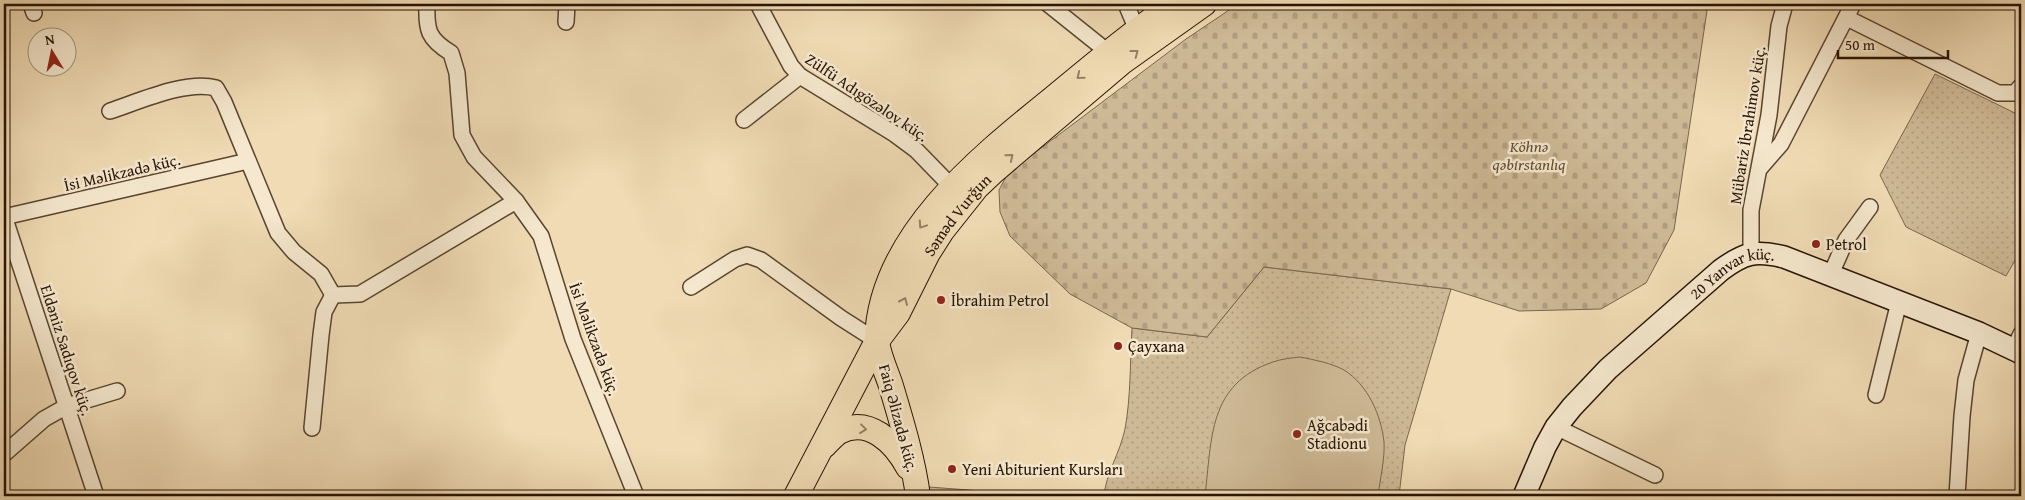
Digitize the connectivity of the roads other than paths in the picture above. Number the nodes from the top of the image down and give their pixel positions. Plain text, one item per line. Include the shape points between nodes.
1 (427, 4) edge
2 (567, 4) edge
3 (758, 4) edge
4 (1048, 4) edge
5 (1126, 4) edge
6 (1174, 4) edge
7 (1204, 4) edge
8 (1784, 4) edge
9 (1854, 4) edge
10 (1847, 18) junction
11 (566, 22) dead end
12 (1137, 30) junction
13 (1108, 52) junction
14 (800, 76) junction
15 (2021, 86) edge
16 (110, 111) dead end
17 (744, 120) dead end
18 (248, 161) junction
19 (1760, 169) junction
20 (952, 187) junction
21 (516, 201) junction
22 (1870, 207) dead end
23 (4, 216) edge
24 (1751, 253) junction
25 (1830, 276) junction
26 (690, 287) dead end
27 (334, 295) junction
28 (1899, 302) junction
29 (1979, 333) junction
30 (877, 341) junction
31 (2019, 345) edge
32 (118, 392) dead end
33 (1876, 395) dead end
34 (67, 406) junction
35 (1556, 427) junction
36 (312, 428) dead end
37 (821, 448) junction
38 (4, 454) edge
39 (1654, 475) dead end
40 (918, 490) edge
41 (631, 495) edge
42 (96, 496) edge
43 (796, 496) edge
44 (1524, 496) edge
45 (1957, 496) edge

1 - 21 street, İsi Məlikzadə küç. via 430,36 438,46 452,53 457,73 462,135 474,156
2 - 11 street
3 - 14 street, Zülfü Adıgözəlov küç. via 791,66
4 - 13 street
5 - 12 street
6 - 12 main road, Səməd Vurğun
30 -> 7 main road, Səməd Vurğun via 898,313 932,245 977,187 1121,63
8 - 19 street, Mübariz İbrahimov küç.
9 - 10 street
10 - 15 street via 1998,94 2015,94
10 - 19 street via 1781,144
12 - 13 main road, Səməd Vurğun
13 -> 20 main road, Səməd Vurğun via 982,157
14 - 17 street
14 - 20 street, Zülfü Adıgözəlov küç. via 894,133 916,150
16 - 18 street via 186,87 205,85 216,88
18 - 23 street, İsi Məlikzadə küç.
18 - 27 street via 278,233 294,252 321,274
19 - 24 street, Mübariz İbrahimov küç. via 1751,210
20 -> 30 main road, Səməd Vurğun via 925,219 890,279 882,302
21 - 27 street via 360,294
21 - 41 street, İsi Məlikzadə küç. via 541,236 573,339
22 - 25 street via 1846,240
23 - 34 street, Eldəniz Sadıqov küç.
24 - 25 street, 20 Yanvar küç. via 1767,252
24 - 35 street, 20 Yanvar küç. via 1738,257 1720,270 1608,369
25 - 28 street, 20 Yanvar küç.
26 - 30 street via 746,255 761,260
27 - 36 street via 324,312 320,335
28 - 29 street, 20 Yanvar küç.
28 - 33 street
29 - 31 street, 20 Yanvar küç.
29 - 45 street via 1965,389
30 - 37 main road, Səməd Vurğun
30 - 40 main road, Faiq Əlizadə küç.
32 - 34 street
34 - 38 street via 44,419
34 - 42 street, Eldəniz Sadıqov küç.
35 - 39 street
35 - 44 street, 20 Yanvar küç.
37 -> 40 main road via 848,429 874,431 895,448
37 - 43 main road, Səməd Vurğun

